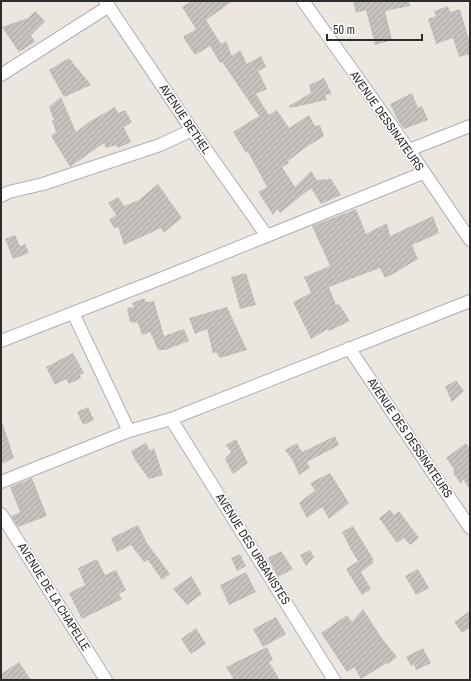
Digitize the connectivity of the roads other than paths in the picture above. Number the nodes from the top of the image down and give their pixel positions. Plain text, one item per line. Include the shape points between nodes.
1 (303, 1) edge
2 (107, 4) edge
3 (1, 75) edge
4 (470, 126) edge
5 (192, 130) junction
6 (409, 150) junction
7 (423, 173) junction
8 (1, 196) edge
9 (266, 236) junction
10 (470, 240) edge
11 (470, 301) edge
12 (73, 313) junction
13 (1, 341) edge
14 (349, 348) junction
15 (171, 418) junction
16 (129, 431) junction
17 (1, 482) edge
18 (1, 514) edge
19 (470, 528) edge
20 (106, 680) edge
21 (334, 680) edge

1 - 6 street, AVENUE DESSINATEURS
2 - 3 street
2 - 5 street, AVENUE BETHEL
4 - 6 street
5 - 8 street via 160,145
5 - 9 street, AVENUE BETHEL
6 - 7 street, AVENUE DESSINATEURS
7 - 9 street
7 - 10 street, AVENUE DESSINATEURS
9 - 12 street
11 - 14 street
12 - 13 street
12 - 16 street
14 - 15 street
14 - 19 street, AVENUE DES DESSINATEURS
15 - 16 street
15 - 21 street, AVENUE DES URBANISTES
16 - 17 street
18 - 20 street, AVENUE DE LA CHAPELLE

